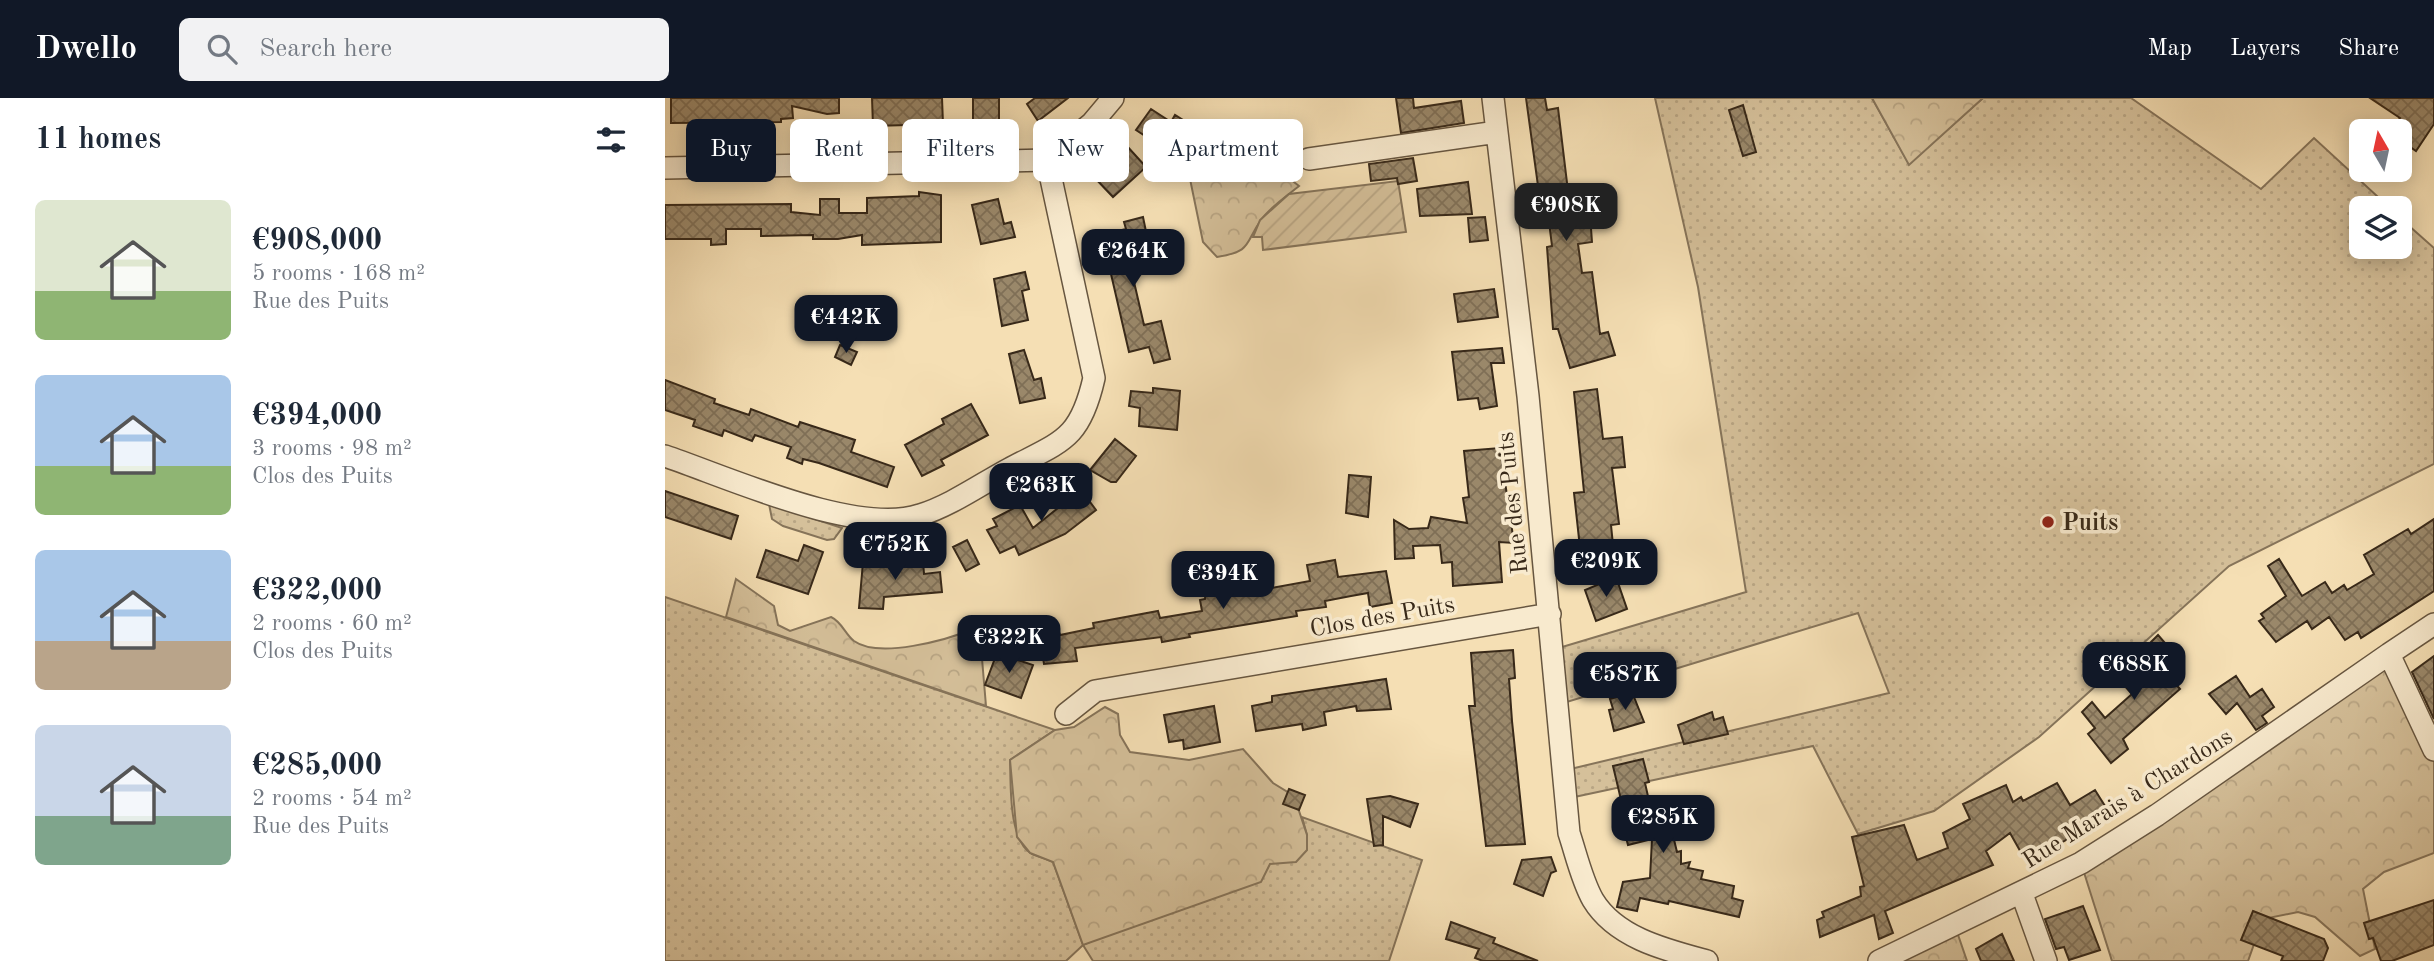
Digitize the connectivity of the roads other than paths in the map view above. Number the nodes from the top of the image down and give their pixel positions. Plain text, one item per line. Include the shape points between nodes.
1 (1113, 98) edge
2 (1493, 98) edge
3 (1095, 119) edge
4 (1497, 132) junction
5 (1308, 159) dead end
6 (1033, 160) edge
7 (665, 169) edge
8 (1052, 182) edge
9 (665, 456) edge
10 (1549, 614) junction
11 (2434, 624) edge
12 (2389, 654) junction
13 (1066, 714) dead end
14 (2434, 750) edge
15 (2022, 894) junction
16 (1707, 961) edge
17 (1879, 961) edge
18 (2046, 961) edge

1 - 3 street
2 - 4 street, Rue des Puits
4 - 5 street
4 - 10 street, Rue des Puits
6 - 7 street
8 - 9 street via 1094,378 1076,429 921,515 891,522 843,517
10 - 13 street, Clos des Puits via 1095,691
10 - 16 street, Rue des Puits via 1569,832 1593,900 1619,928 1661,949
11 - 12 street, Rue Marais à Chardons
12 - 14 street
12 - 15 street, Rue Marais à Chardons via 2157,815
15 - 17 street, Rue Marais à Chardons
15 - 18 street

